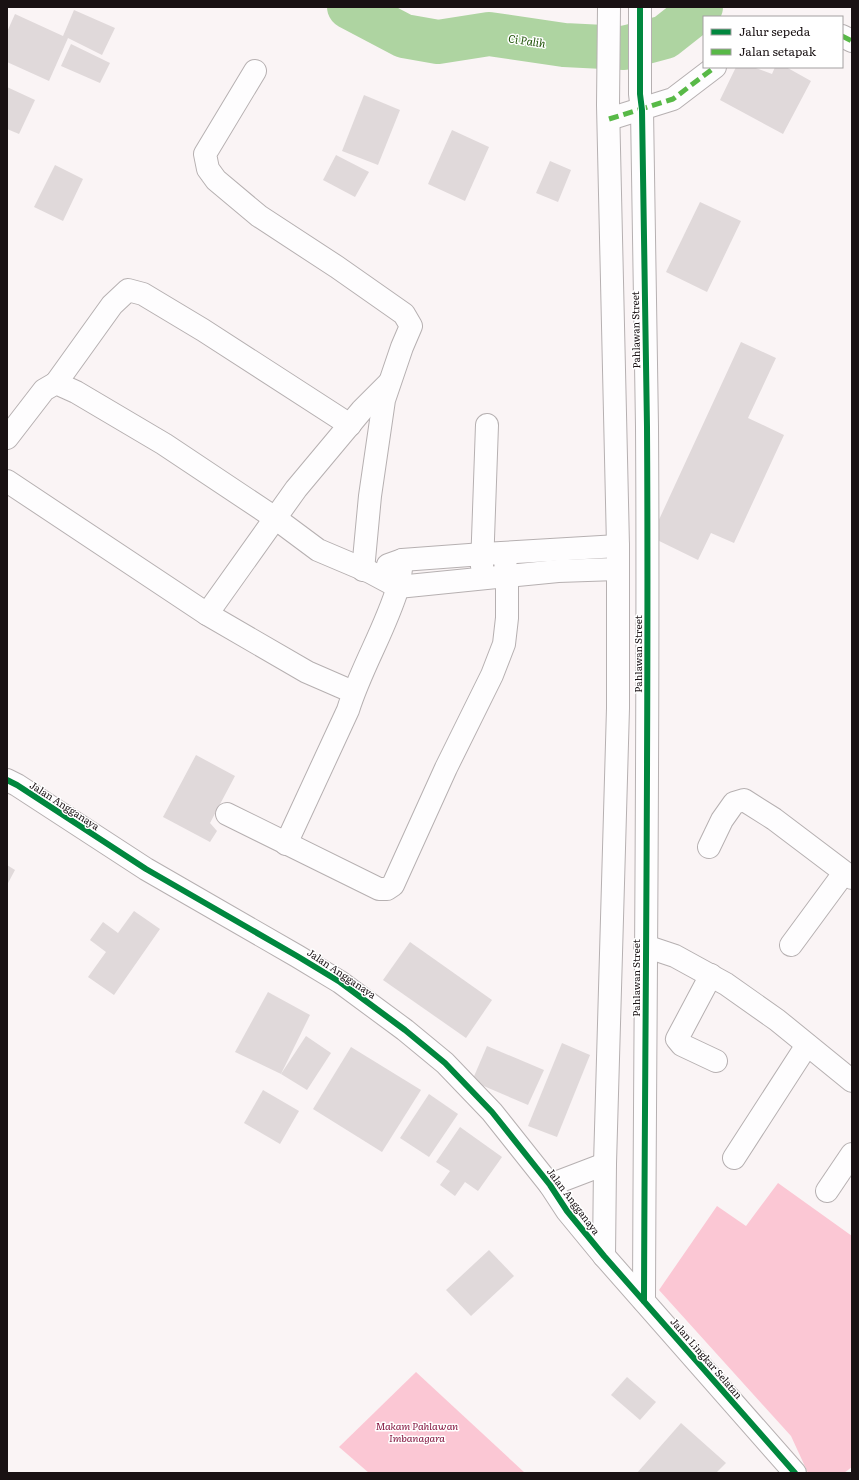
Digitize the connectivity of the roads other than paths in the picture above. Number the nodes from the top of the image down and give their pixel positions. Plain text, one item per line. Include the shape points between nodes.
1 (609, 7) edge
2 (640, 7) edge
3 (843, 36) edge
4 (852, 41) edge
5 (713, 68) edge
6 (254, 72) dead end
7 (641, 102) junction
8 (608, 112) junction
9 (390, 382) junction
10 (56, 383) junction
11 (487, 424) dead end
12 (350, 426) junction
13 (7, 438) edge
14 (7, 481) edge
15 (275, 518) junction
16 (493, 553) junction
17 (647, 556) junction
18 (617, 558) junction
19 (402, 560) junction
20 (366, 571) junction
21 (507, 576) junction
22 (481, 578) junction
23 (398, 587) junction
24 (207, 614) junction
25 (353, 692) junction
26 (618, 708) junction
27 (647, 713) junction
28 (7, 780) edge
29 (228, 814) dead end
30 (286, 844) junction
31 (710, 847) dead end
32 (848, 876) edge
33 (791, 945) dead end
34 (645, 946) junction
35 (710, 975) junction
36 (807, 1045) junction
37 (716, 1060) dead end
38 (852, 1081) edge
39 (852, 1154) edge
40 (734, 1158) dead end
41 (605, 1164) junction
42 (550, 1185) junction
43 (827, 1191) dead end
44 (604, 1256) junction
45 (644, 1301) junction
46 (795, 1473) edge

1 - 8 street, Pahlawan Street
2 - 7 street, Pahlawan Street
3 - 4 street
5 - 7 street via 673,99
6 - 9 street via 205,154 208,169 216,180 260,216 404,314 411,326
7 - 8 street
7 - 17 street, Pahlawan Street
8 - 18 street, Pahlawan Street
9 - 12 street
9 - 20 street via 384,400 375,460
10 - 12 street via 112,305 128,290 143,294 196,326
10 - 13 street via 44,390
10 - 15 street via 164,444
11 - 16 street
12 - 15 street via 296,489
14 - 24 street
15 - 20 street via 318,550
15 - 24 street
16 - 18 street
16 - 19 street
16 - 21 street
16 - 22 street
17 - 18 street
17 - 27 street, Pahlawan Street
18 - 21 street via 567,571
18 - 26 street, Pahlawan Street
19 - 20 street
19 - 23 street
20 - 23 street
21 - 22 street
21 - 30 street via 504,644 394,885 387,889 379,889
22 - 23 street
23 - 25 street
24 - 25 street via 308,672
25 - 30 street via 345,716
26 - 27 street
26 - 41 street, Pahlawan Street
27 - 34 street, Pahlawan Street
28 - 42 street, Jalan Angganaya via 146,870 340,982 400,1026 445,1063 468,1086
29 - 30 street
31 - 32 street via 722,820 734,803 744,800
32 - 33 street
34 - 35 street via 675,956
34 - 45 street, Pahlawan Street
35 - 36 street via 776,1020
35 - 37 street via 677,1039 682,1045
36 - 38 street
36 - 40 street
39 - 43 street
41 - 42 street
41 - 44 street, Pahlawan Street
42 - 44 street, Jalan Angganaya via 567,1211
44 - 45 street, Jalan Lingkar Selatan
45 - 46 street, Jalan Lingkar Selatan

